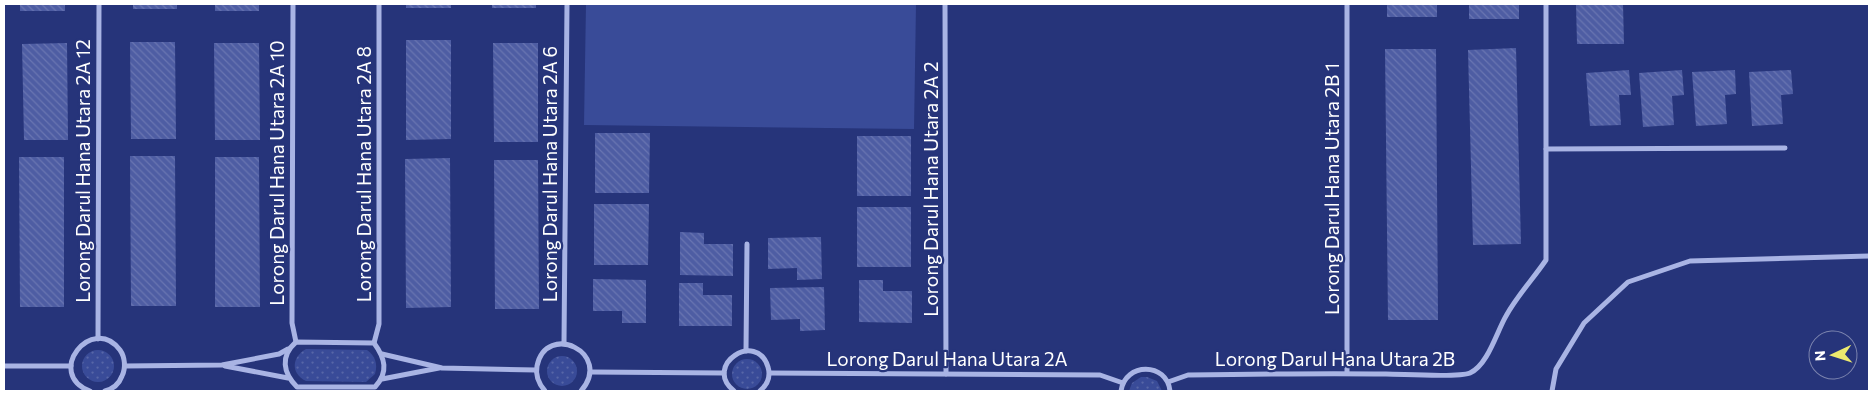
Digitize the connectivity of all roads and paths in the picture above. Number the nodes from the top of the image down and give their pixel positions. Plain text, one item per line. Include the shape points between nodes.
1 (99, 4) edge
2 (293, 4) edge
3 (379, 4) edge
4 (567, 4) edge
5 (945, 4) edge
6 (1347, 4) edge
7 (1546, 4) edge
8 (1786, 148) dead end
9 (1546, 149) junction
10 (747, 244) dead end
11 (1869, 256) edge
12 (98, 339) junction
13 (296, 342) junction
14 (374, 343) junction
15 (564, 344) junction
16 (288, 349) junction
17 (746, 351) junction
18 (382, 354) junction
19 (222, 365) junction
20 (4, 366) edge
21 (71, 366) junction
22 (125, 366) junction
23 (442, 368) junction
24 (536, 370) junction
25 (590, 372) junction
26 (724, 373) junction
27 (770, 373) junction
28 (1347, 373) junction
29 (946, 374) junction
30 (288, 378) junction
31 (382, 379) junction
32 (1168, 382) junction
33 (1123, 383) junction
34 (296, 389) edge
35 (376, 389) edge
36 (90, 391) edge
37 (105, 391) edge
38 (545, 391) edge
39 (581, 391) edge
40 (734, 391) edge
41 (760, 391) edge
42 (1121, 391) edge
43 (1170, 391) edge
44 (1552, 391) edge

1 - 12 street, Lorong Darul Hana Utara 2A 12
2 - 13 street, Lorong Darul Hana Utara 2A 10 via 292,323
3 - 14 street, Lorong Darul Hana Utara 2A 8 via 379,324
4 - 15 street, Lorong Darul Hana Utara 2A 6
5 - 29 street, Lorong Darul Hana Utara 2A 2
6 - 28 street, Lorong Darul Hana Utara 2B 1
7 - 9 street, Lorong Darul Hana Utara 2B
8 - 9 street
9 - 28 street, Lorong Darul Hana Utara 2B via 1546,260 1506,316 1482,362 1470,374
10 - 17 street
11 - 44 street via 1690,261 1628,282 1584,323 1556,369
12 - 21 street via 82,344 72,358
12 - 22 street via 114,344 120,350
13 - 14 street
13 - 16 street
14 - 18 street
15 - 24 street via 549,347 542,353
15 - 25 street via 583,352
16 - 19 street via 279,354
16 - 30 street via 285,364
17 - 26 street via 733,355
17 - 27 street via 760,355
18 - 23 street
18 - 31 street
19 - 22 street
19 - 30 street
20 - 21 street
21 - 36 street via 78,384
22 - 37 street via 118,384
23 - 24 street
23 - 31 street
24 - 38 street via 537,379
25 - 26 street
25 - 39 street
26 - 40 street via 726,382
27 - 29 street, Lorong Darul Hana Utara 2A
27 - 41 street
28 - 32 street, Lorong Darul Hana Utara 2B via 1188,375
29 - 33 street, Lorong Darul Hana Utara 2A via 1100,375
30 - 34 street
31 - 35 street
32 - 33 street via 1146,368 1130,373
32 - 43 street
33 - 42 street
34 - 35 street

